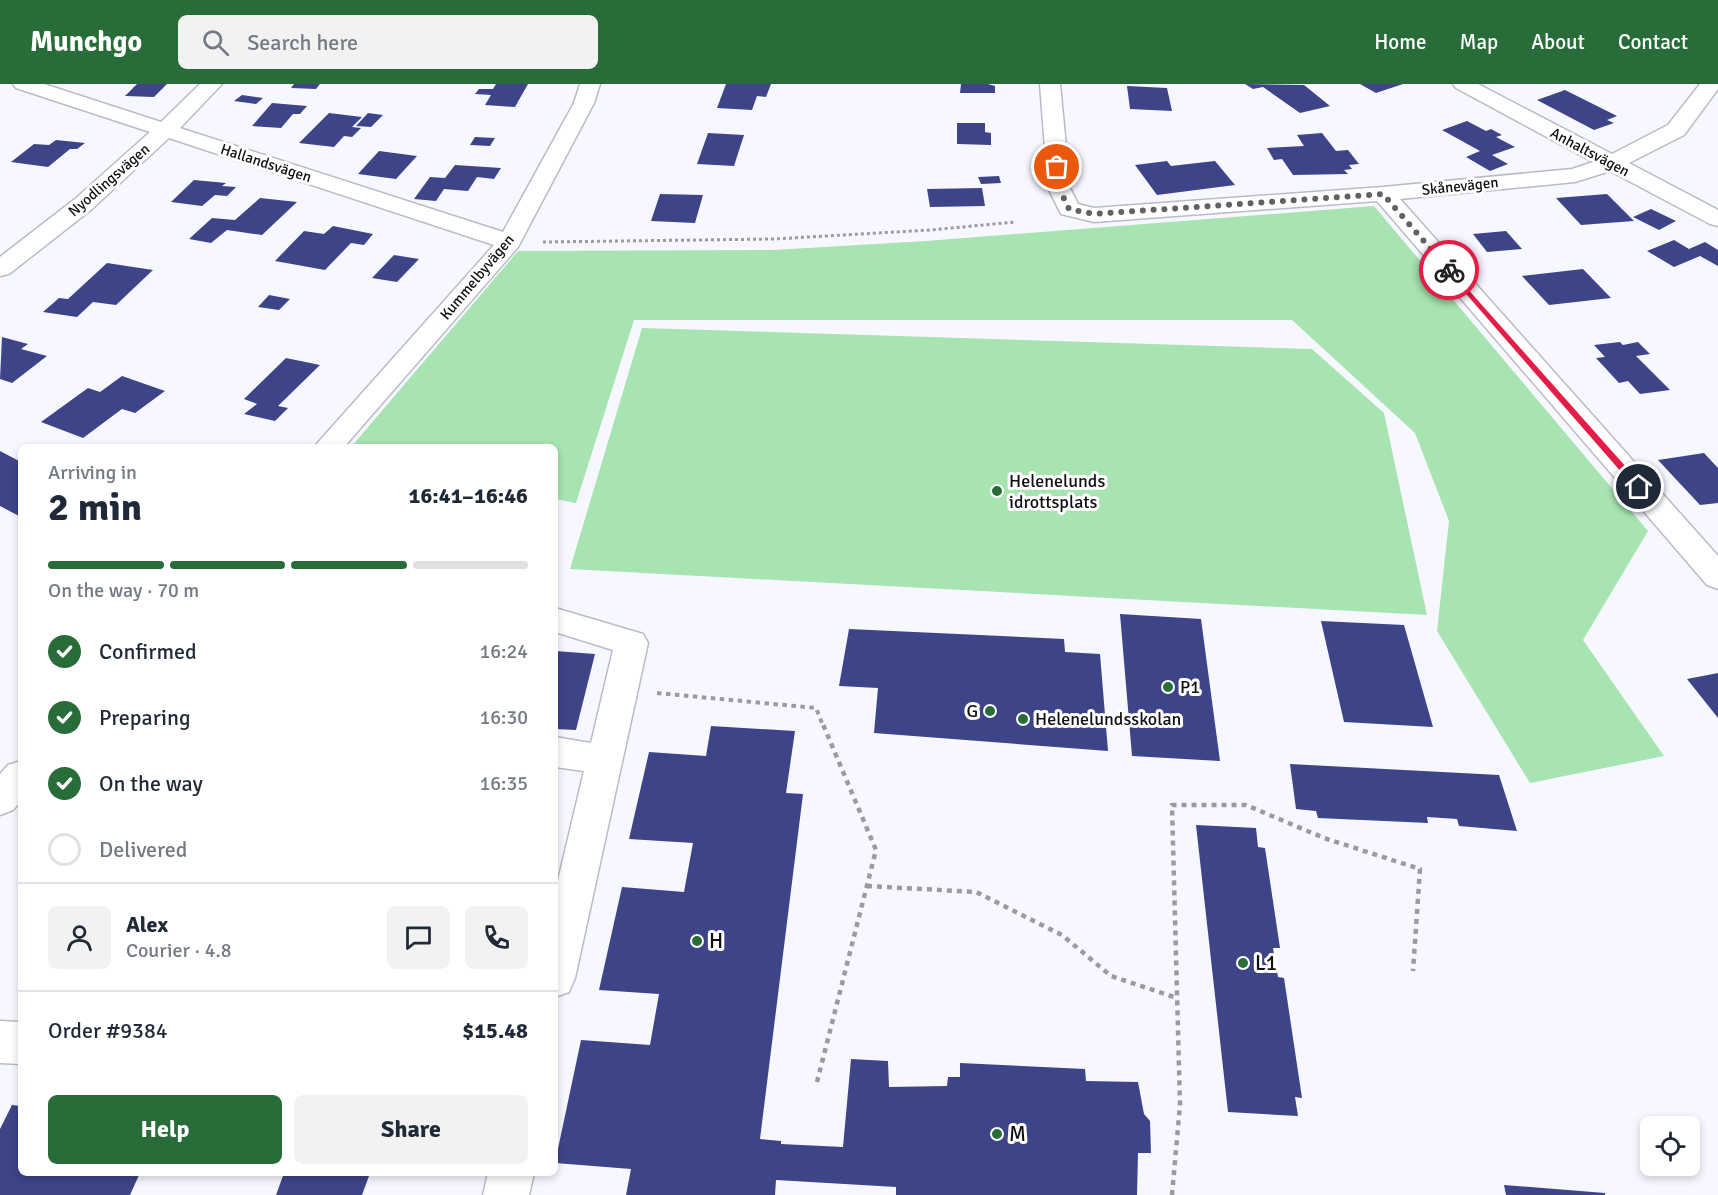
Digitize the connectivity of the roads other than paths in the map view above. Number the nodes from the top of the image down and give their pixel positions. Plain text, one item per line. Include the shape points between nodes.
1 (23, 84) edge
2 (212, 84) edge
3 (590, 84) edge
4 (1050, 84) edge
5 (1463, 84) edge
6 (1711, 84) edge
7 (166, 130) junction
8 (1611, 163) junction
9 (1383, 194) junction
10 (1718, 219) edge
11 (510, 242) junction
12 (0, 269) edge
13 (331, 444) edge
14 (1718, 577) edge
15 (558, 621) edge
16 (558, 752) edge
17 (604, 760) junction
18 (18, 779) edge
19 (0, 798) edge
20 (558, 965) edge
21 (0, 1042) edge
22 (18, 1043) edge
23 (510, 1176) edge
24 (506, 1195) edge

1 - 7 street, Hallandsvägen
2 - 7 street, Nyodlingsvägen
3 - 11 street, Kummelbyvägen via 584,103
4 - 9 street, Skånevägen via 1059,188 1069,209 1094,214
5 - 8 street, Anhaltsvägen
6 - 8 street, Skånevägen via 1676,130
7 - 11 street, Hallandsvägen
7 - 12 street, Nyodlingsvägen
8 - 9 street, Skånevägen via 1575,175
8 - 10 street, Anhaltsvägen
9 - 14 street
11 - 13 street, Kummelbyvägen
15 - 17 street via 631,643
16 - 17 street
17 - 20 street
18 - 19 street
21 - 22 street
23 - 24 street

